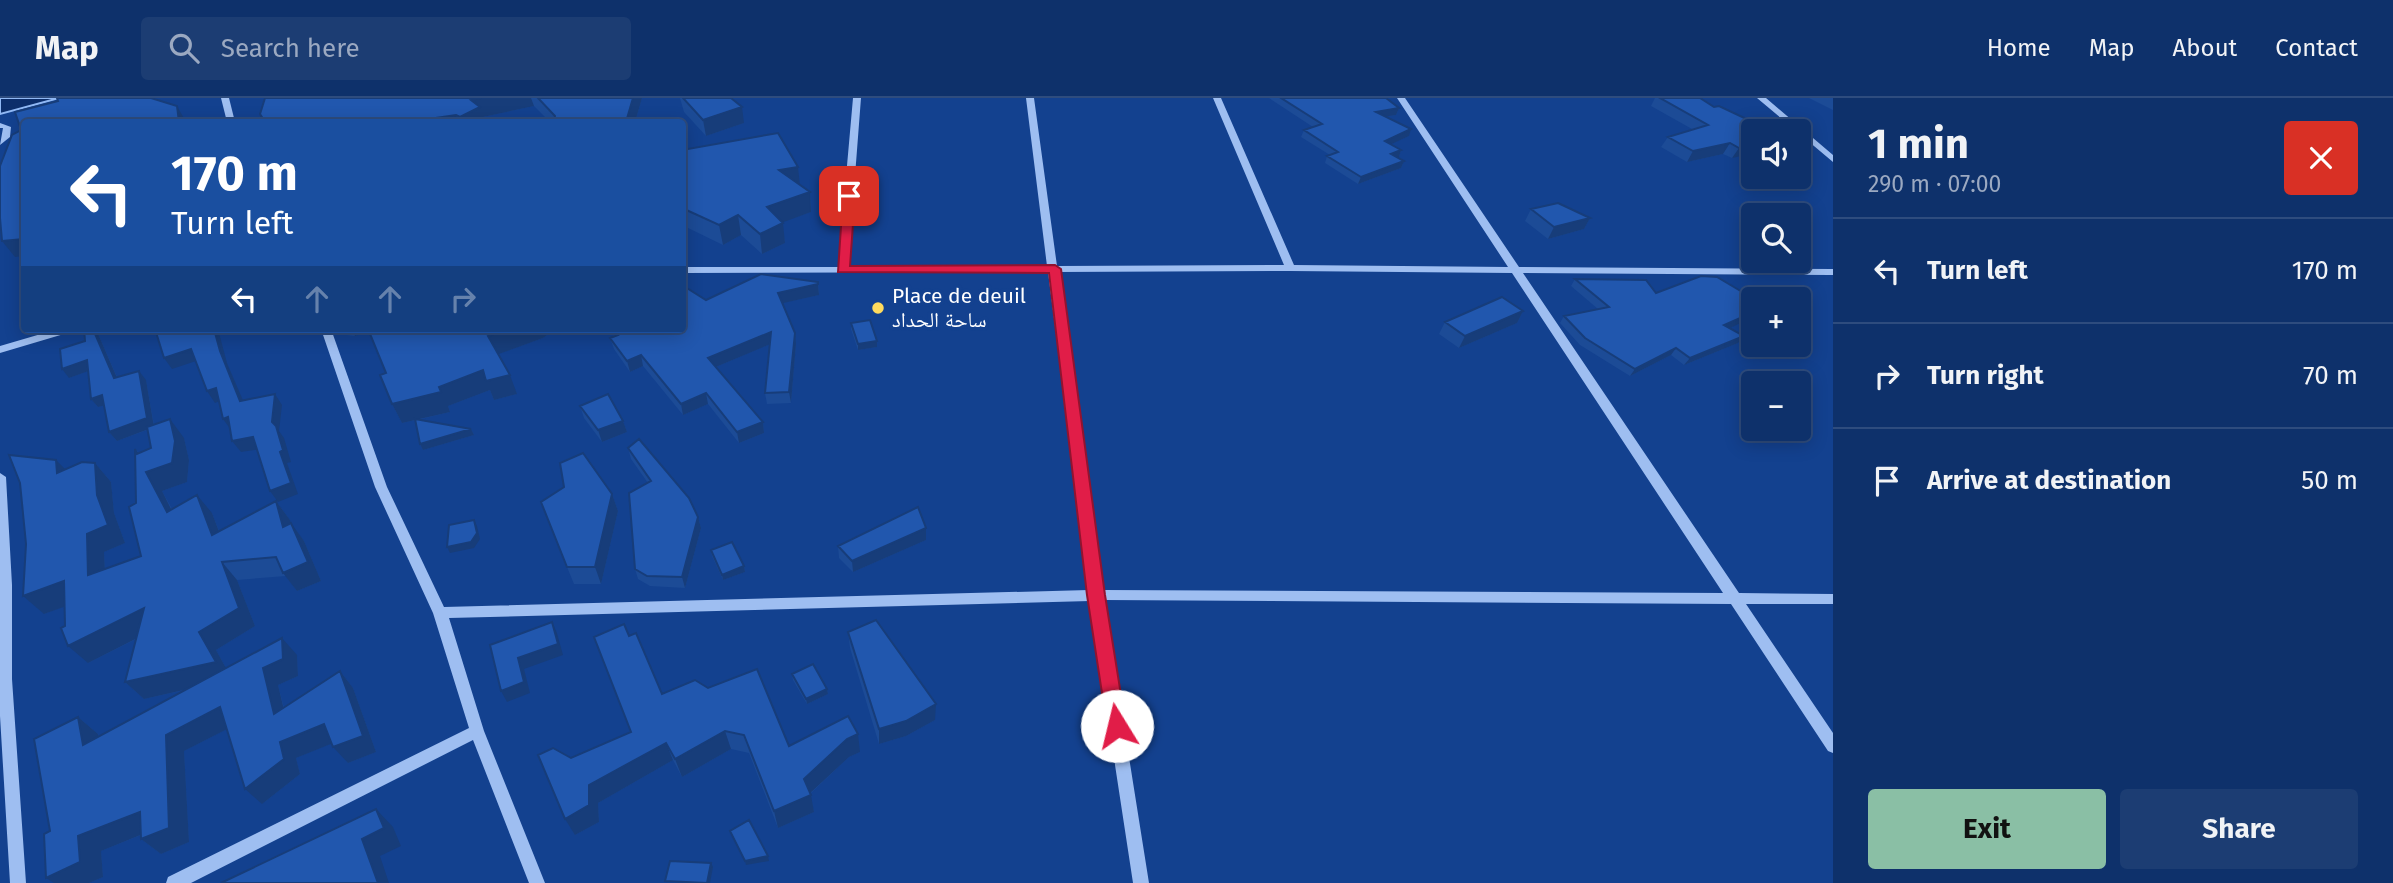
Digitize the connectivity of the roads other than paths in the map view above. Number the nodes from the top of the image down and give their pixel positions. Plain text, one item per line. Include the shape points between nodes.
1 (225, 98) edge
2 (857, 98) edge
3 (1030, 98) edge
4 (1217, 98) edge
5 (1401, 98) edge
6 (1761, 98) edge
7 (231, 119) edge
8 (0, 125) edge
9 (0, 142) edge
10 (1833, 159) edge
11 (1290, 268) junction
12 (1055, 269) junction
13 (1515, 269) junction
14 (686, 270) edge
15 (843, 270) junction
16 (1833, 272) edge
17 (57, 333) edge
18 (327, 333) edge
19 (0, 350) edge
20 (1, 486) edge
21 (1096, 595) junction
22 (1734, 598) junction
23 (1833, 599) edge
24 (440, 613) junction
25 (3, 681) edge
26 (477, 731) junction
27 (1833, 746) edge
28 (18, 883) edge
29 (174, 883) edge
30 (537, 883) edge
31 (1141, 883) edge

1 - 7 street
2 - 15 street
3 - 12 street
4 - 11 street
5 - 13 street
6 - 10 street
8 - 9 street via 7,127
11 - 12 street
11 - 13 street
12 - 15 street
12 - 21 street
13 - 16 street
13 - 22 street
14 - 15 street
17 - 19 street
18 - 24 street via 381,487
20 - 25 street
21 - 22 street
21 - 24 street
21 - 31 street
22 - 23 street
22 - 27 street
24 - 26 street
25 - 28 street
26 - 29 street
26 - 30 street

